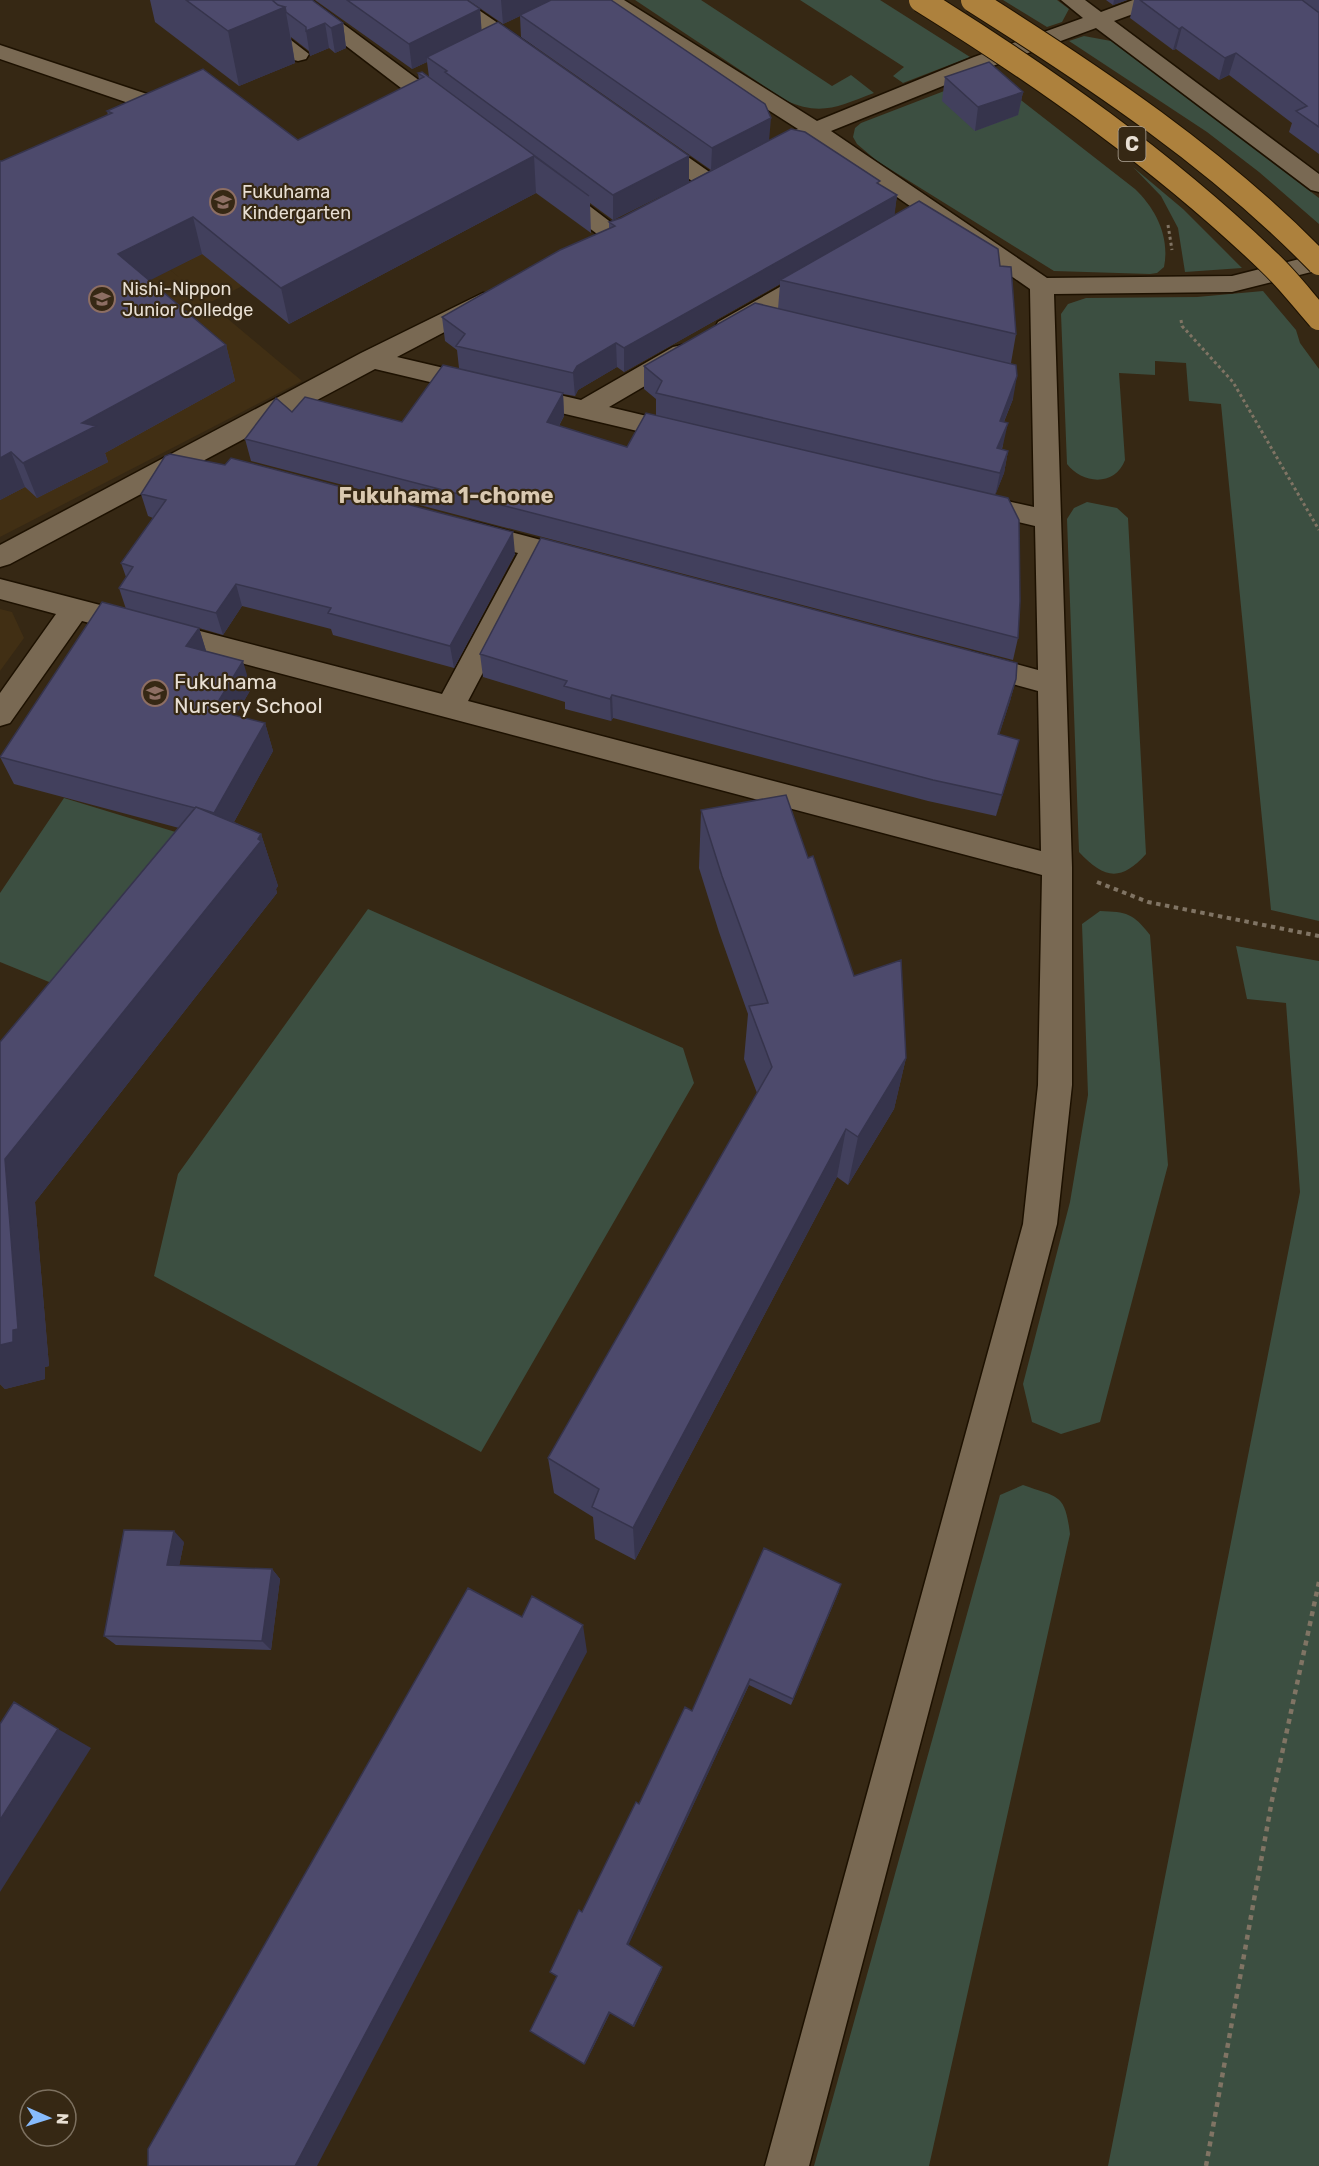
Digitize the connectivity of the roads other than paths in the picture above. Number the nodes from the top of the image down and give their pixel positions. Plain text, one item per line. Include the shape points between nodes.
1 (225, 0) edge
2 (297, 0) edge
3 (450, 0) edge
4 (609, 0) edge
5 (921, 0) edge
6 (972, 0) edge
7 (1072, 0) edge
8 (1153, 0) edge
9 (1100, 20) junction
10 (524, 26) edge
11 (503, 36) junction
12 (482, 46) edge
13 (0, 52) edge
14 (298, 54) dead end
15 (541, 63) edge
16 (429, 72) edge
17 (407, 82) junction
18 (154, 104) edge
19 (464, 124) edge
20 (813, 129) junction
21 (635, 130) edge
22 (782, 146) edge
23 (538, 179) edge
24 (710, 183) edge
25 (1319, 185) edge
26 (612, 235) edge
27 (1319, 262) edge
28 (840, 263) edge
29 (1042, 286) junction
30 (507, 289) edge
31 (749, 315) junction
32 (1319, 318) edge
33 (783, 323) edge
34 (370, 359) junction
35 (585, 409) junction
36 (712, 440) edge
37 (188, 456) junction
38 (222, 466) edge
39 (944, 495) edge
40 (1048, 520) junction
41 (441, 523) edge
42 (534, 548) junction
43 (0, 557) edge
44 (603, 566) edge
45 (0, 589) edge
46 (75, 609) junction
47 (948, 657) edge
48 (1052, 684) junction
49 (450, 707) junction
50 (0, 715) edge
51 (1057, 867) junction
52 (787, 2166) edge

1 - 14 street
2 - 17 street
3 - 11 street
4 - 20 street
5 - 32 highway, C, bridge via 997,47 1142,151 1272,265
6 - 27 highway, bridge via 1029,35 1175,138 1233,183
7 - 9 street
8 - 9 street
9 - 20 street
9 - 25 street
10 - 11 street
11 - 12 street
11 - 15 street
13 - 18 street
16 - 17 street
17 - 19 street
20 - 22 street
20 - 29 street via 921,217
21 - 24 street
23 - 26 street
27 - 29 street via 1232,284
28 - 31 street
29 - 40 street via 1032,381
30 - 34 street
31 - 33 street
31 - 35 street
34 - 35 street
34 - 37 street
35 - 36 street
37 - 38 street
37 - 43 street
39 - 40 street
40 - 48 street
41 - 42 street
42 - 44 street
42 - 49 street
45 - 46 street
46 - 49 street
46 - 50 street
47 - 48 street
48 - 51 street
49 - 51 street
51 - 52 street via 1055,1085 1040,1224

